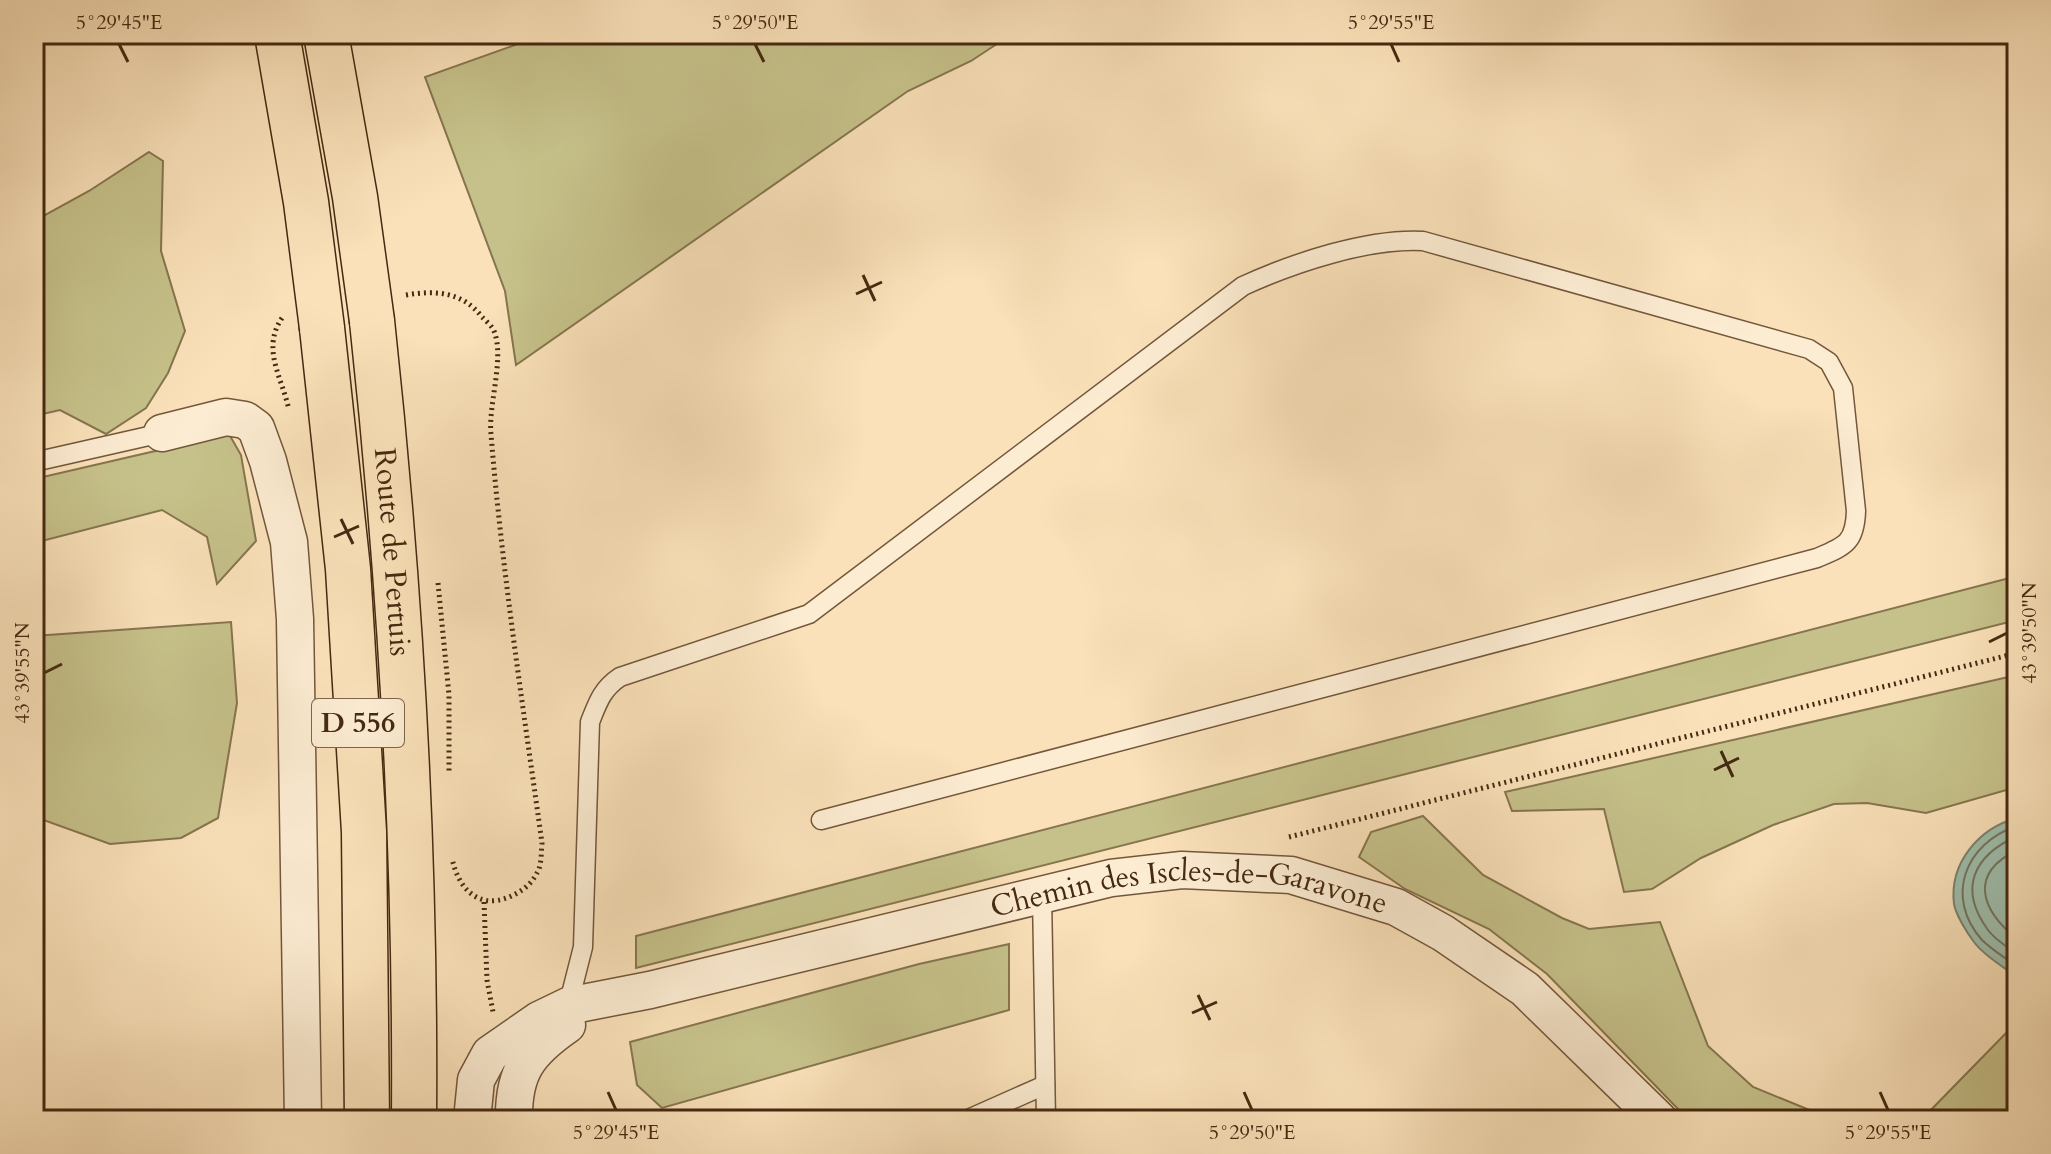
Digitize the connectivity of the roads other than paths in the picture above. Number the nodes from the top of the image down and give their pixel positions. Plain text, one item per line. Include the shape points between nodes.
1 (277, 34) edge
2 (326, 34) edge
3 (162, 433) joint
4 (34, 462) edge
5 (821, 820) dead end
6 (1042, 896) junction
7 (650, 990) junction
8 (568, 1006) junction
9 (1045, 1085) junction
10 (303, 1120) edge
11 (367, 1120) edge
12 (414, 1120) edge
13 (472, 1120) edge
14 (514, 1120) edge
15 (966, 1120) edge
16 (1046, 1120) edge
17 (1659, 1120) edge

1 - 11 main road, Route de Pertuis / D 556, bridge via 306,202 348,569 363,816
2 - 12 main road, Route de Pertuis / D 556, bridge via 355,197 389,475 407,720
3 - 4 lane
3 - 10 street via 226,417 256,428 289,542 296,650
5 - 8 lane via 1843,547 1855,530 1856,511 1843,388 1829,362 1809,349 1423,241 1373,244 1275,271 1243,286 809,614 620,677 607,686 590,722 583,947
6 - 7 street, Chemin des Iscles-de-Garavone
6 - 9 lane
6 - 17 street, Chemin des Iscles-de-Garavone via 1111,878 1182,870 1244,871 1291,875 1396,907 1525,989
7 - 8 street
7 - 14 street via 574,1021 543,1041 522,1066
8 - 13 street via 490,1054 476,1080
9 - 15 lane
9 - 16 lane

